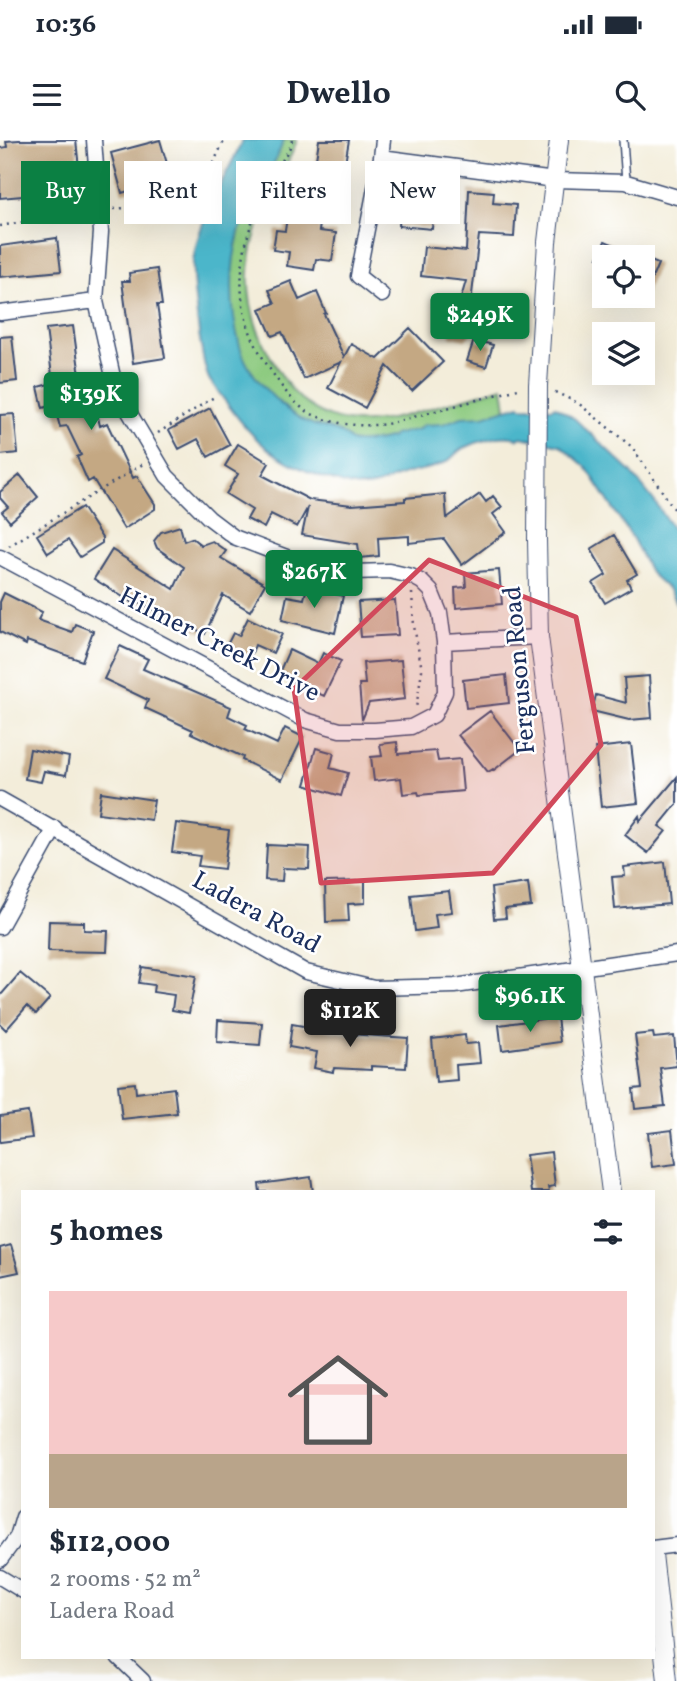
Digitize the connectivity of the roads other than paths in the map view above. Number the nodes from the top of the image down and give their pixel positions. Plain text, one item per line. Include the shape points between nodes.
1 (94, 140) edge
2 (383, 140) edge
3 (559, 140) edge
4 (623, 140) edge
5 (380, 157) junction
6 (555, 180) junction
7 (626, 182) junction
8 (677, 197) edge
9 (382, 295) dead end
10 (96, 301) junction
11 (0, 313) edge
12 (1, 558) edge
13 (539, 637) junction
14 (444, 642) junction
15 (0, 799) edge
16 (55, 828) junction
17 (0, 928) edge
18 (677, 954) edge
19 (583, 967) junction
20 (611, 1190) edge
21 (21, 1524) edge
22 (677, 1545) edge
23 (655, 1548) edge
24 (0, 1560) edge
25 (655, 1572) edge
26 (0, 1577) edge
27 (21, 1590) edge
28 (120, 1659) edge
29 (143, 1681) edge
30 (667, 1681) edge

1 - 10 street via 101,232
2 - 5 street
3 - 6 street, Ferguson Road
4 - 7 lane
5 - 6 street
5 - 9 street via 358,276
6 - 7 street
6 - 13 street, Ferguson Road via 538,394
7 - 8 street
10 - 11 street
10 - 14 street via 116,390 149,449 187,497 234,537 305,564 352,572 389,571 422,582 440,613
12 - 14 street, Hilmer Creek Drive via 305,720 341,730 411,727 434,715 445,692
13 - 14 street
13 - 19 street, Ferguson Road
15 - 16 street, Ladera Road
16 - 17 street
16 - 19 street, Ladera Road via 306,972 374,988 455,986
18 - 19 street, Ladera Road
19 - 20 street, Ferguson Road
21 - 24 street
22 - 23 street
25 - 30 street
26 - 27 street
28 - 29 street

